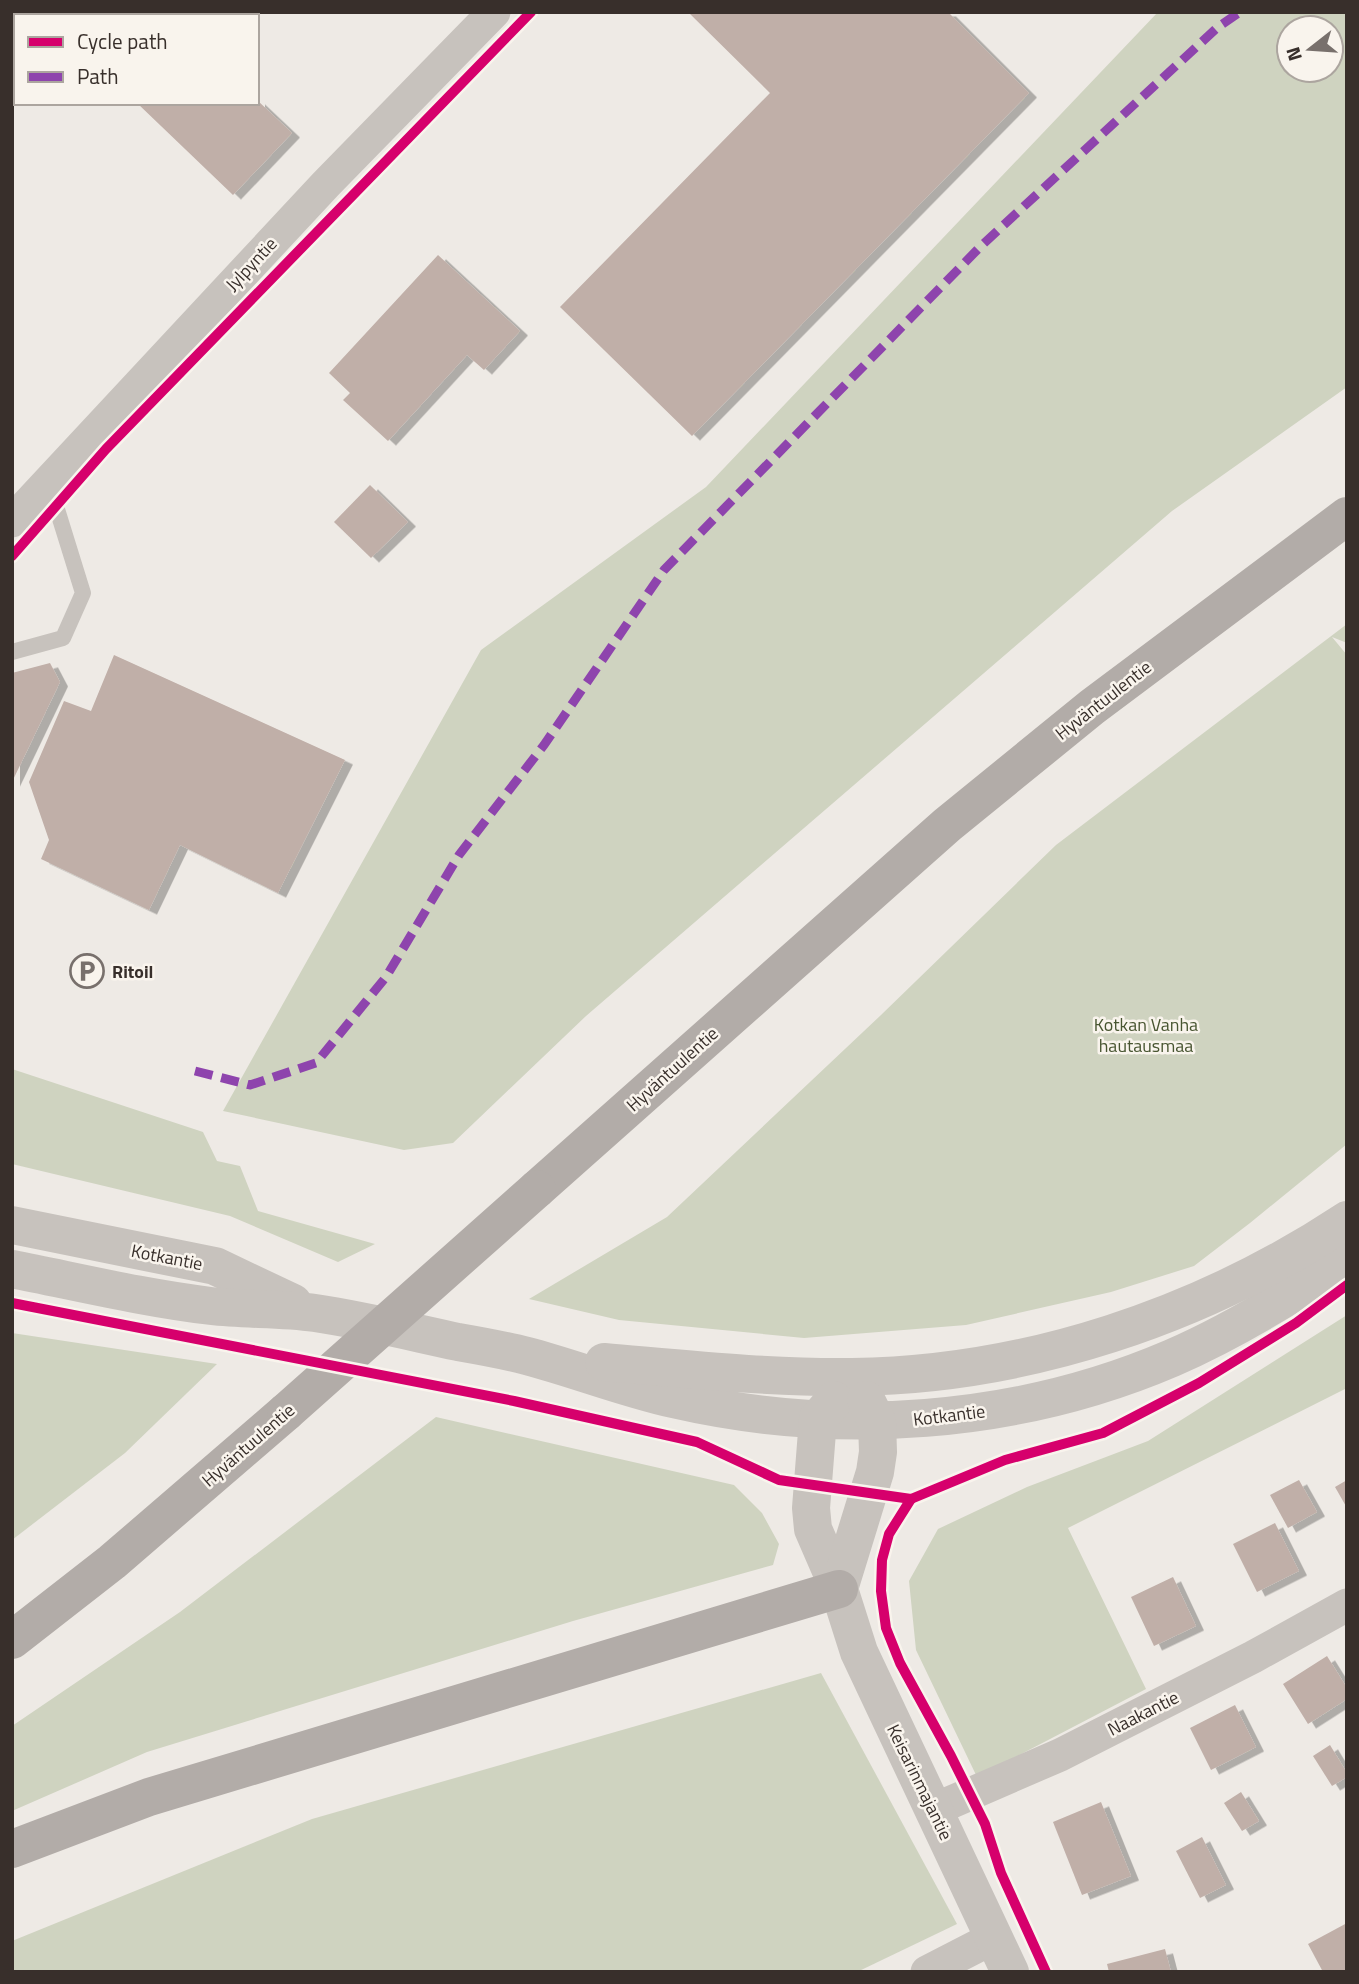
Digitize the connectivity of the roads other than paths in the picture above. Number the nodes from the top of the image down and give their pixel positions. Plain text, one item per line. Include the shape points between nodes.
1 (494, 12) edge
2 (40, 490) junction
3 (1347, 516) edge
4 (12, 521) edge
5 (12, 652) edge
6 (1347, 1220) edge
7 (12, 1224) edge
8 (1347, 1258) edge
9 (12, 1269) edge
10 (314, 1313) junction
11 (524, 1355) junction
12 (854, 1377) junction
13 (818, 1419) junction
14 (877, 1422) junction
15 (839, 1589) junction
16 (1347, 1605) edge
17 (12, 1640) edge
18 (933, 1810) junction
19 (12, 1849) edge
20 (995, 1937) junction
21 (927, 1972) edge
22 (1010, 1972) edge

1 - 2 street, Jylpyntie
2 - 4 street, Jylpyntie
2 - 5 lane via 57,506 83,593 63,638
3 - 17 highway, Hyväntuulentie, bridge via 1092,707 947,825 286,1412 112,1562
6 - 12 street, Kotkantie via 1209,1297 1079,1343 937,1371
7 - 10 street, Kotkantie via 215,1266
8 - 14 street, Kotkantie via 1223,1333 1102,1383 982,1411
9 - 10 street, Kotkantie via 211,1306
10 - 11 street, Kotkantie
11 - 12 street, Kotkantie
11 - 13 street, Kotkantie via 672,1399
12 - 13 street
12 - 14 street
13 - 14 street, Kotkantie
13 - 15 street, Keisarinmajantie via 813,1529
14 - 15 street via 875,1472
15 - 18 street, Keisarinmajantie via 859,1652
15 - 19 highway via 149,1797
16 - 18 street, Naakantie via 1060,1755
18 - 20 street, Keisarinmajantie
20 - 21 street
20 - 22 street, Keisarinmajantie

